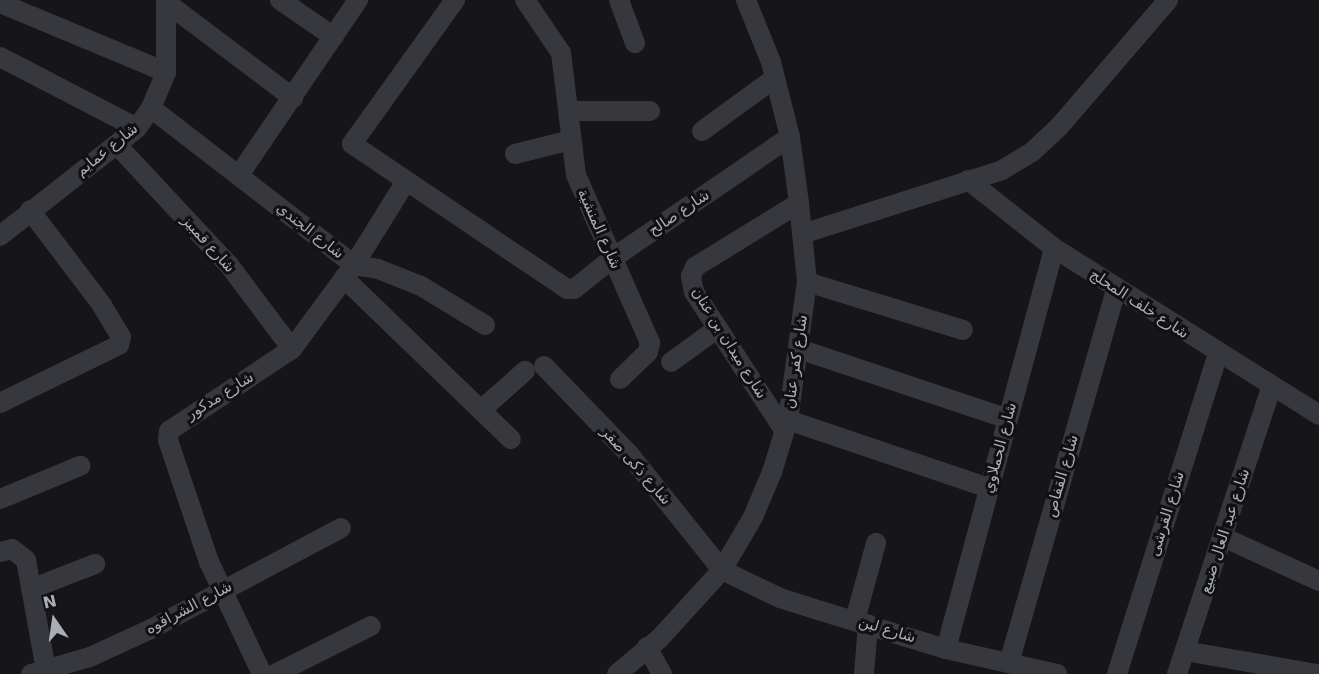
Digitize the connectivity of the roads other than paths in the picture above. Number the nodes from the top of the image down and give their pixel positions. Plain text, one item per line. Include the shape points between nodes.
1 (280, 0) edge
2 (358, 0) edge
3 (525, 0) edge
4 (619, 0) edge
5 (746, 0) edge
6 (1168, 0) edge
7 (167, 2) edge
8 (0, 3) edge
9 (445, 4) edge
10 (334, 38) junction
11 (635, 43) dead end
12 (0, 57) edge
13 (166, 72) junction
14 (775, 78) junction
15 (293, 98) junction
16 (151, 108) junction
17 (568, 111) junction
18 (650, 111) dead end
19 (137, 128) junction
20 (702, 131) dead end
21 (790, 137) junction
22 (571, 140) junction
23 (117, 145) junction
24 (515, 154) dead end
25 (239, 175) junction
26 (968, 180) junction
27 (406, 181) junction
28 (799, 203) junction
29 (30, 210) junction
30 (802, 234) junction
31 (0, 236) edge
32 (1054, 248) junction
33 (613, 258) junction
34 (349, 272) junction
35 (807, 282) junction
36 (1116, 289) junction
37 (485, 325) dead end
38 (718, 328) junction
39 (963, 330) dead end
40 (292, 349) junction
41 (799, 349) junction
42 (1218, 354) junction
43 (671, 362) dead end
44 (620, 379) dead end
45 (1271, 388) junction
46 (0, 403) edge
47 (481, 410) junction
48 (1319, 415) edge
49 (1008, 419) junction
50 (786, 425) junction
51 (511, 439) dead end
52 (80, 466) dead end
53 (989, 488) junction
54 (0, 499) edge
55 (341, 528) dead end
56 (1223, 537) junction
57 (876, 543) dead end
58 (0, 552) edge
59 (95, 564) dead end
60 (722, 570) junction
61 (1319, 581) edge
62 (32, 589) junction
63 (222, 592) junction
64 (861, 622) junction
65 (371, 626) dead end
66 (647, 647) junction
67 (946, 649) junction
68 (1185, 651) junction
69 (1009, 663) junction
70 (38, 672) edge
71 (262, 674) edge
72 (276, 674) edge
73 (617, 674) edge
74 (663, 674) edge
75 (864, 674) edge
76 (1057, 674) edge
77 (1117, 674) edge
78 (1177, 674) edge
79 (1317, 674) edge

1 - 10 street
2 - 10 street
3 - 17 street, شارع المنشية via 561,53
4 - 11 street
5 - 14 street, شارع كفر عنان
6 - 26 street via 1058,128 1032,152 1002,170
7 - 13 street, شارع عمايم
7 - 15 street
8 - 13 street
9 - 27 street via 352,139 355,149
10 - 15 street
12 - 19 street
13 - 16 street, شارع عمايم
14 - 20 street
14 - 21 street, شارع كفر عنان
15 - 25 street
16 - 19 street, شارع عمايم
16 - 25 street, شارع الجندي
17 - 18 street
17 - 22 street, شارع المنشية
19 - 23 street, شارع عمايم
21 - 28 street, شارع كفر عنان
21 - 33 street, شارع صالح
22 - 24 street
22 - 33 street, شارع المنشية via 576,176
23 - 29 street, شارع عمايم
23 - 40 street, شارع قمبيز via 229,266
25 - 34 street, شارع الجندي
26 - 30 street
26 - 32 street, شارع خلف المحلج
27 - 33 street, شارع صالح via 570,290
27 - 34 street, شارع مدكور
28 - 30 street, شارع كفر عنان
28 - 38 street, شارع ميدان بن عنان via 695,267 691,276 694,292
29 - 31 street, شارع عمايم
29 - 46 street via 102,305 121,337 119,345
30 - 35 street, شارع كفر عنان
32 - 36 street, شارع خلف المحلج
32 - 49 street, شارع الحملاوي
33 - 44 street, شارع المنشية via 651,346
34 - 37 street, شارع الجندي via 378,269 421,286
34 - 40 street, شارع مدكور
34 - 47 street
35 - 39 street
35 - 41 street, شارع كفر عنان
36 - 42 street, شارع خلف المحلج
36 - 69 street, شارع القفاص
38 - 43 street
38 - 50 street, شارع ميدان بن عنان
40 - 63 street, شارع مدكور via 169,431 168,440
41 - 49 street
41 - 50 street, شارع كفر عنان
42 - 45 street, شارع خلف المحلج
42 - 77 street, شارع القرشى
45 - 48 street, شارع خلف المحلج
45 - 56 street, شارع عبد العال ضبيع
47 - 51 street
47 - 60 street, شارع ذكى صقر via 535,368 629,454
49 - 53 street, شارع الحملاوي
50 - 53 street
50 - 60 street, شارع كفر عنان via 753,517
52 - 54 street
53 - 67 street, شارع الحملاوي
55 - 63 street, شارع الشراقوه
56 - 61 street
56 - 68 street, شارع عبد العال ضبيع
57 - 64 street
58 - 62 street via 12,549 23,554
59 - 62 street
60 - 64 street, شارع لبن via 780,598
60 - 66 street, شارع كفر عنان via 695,603
62 - 70 street
63 - 70 street, شارع الشراقوه via 90,657
63 - 71 street, شارع مدكور
64 - 67 street, شارع لبن
64 - 75 street
65 - 72 street
66 - 73 street, شارع كفر عنان
66 - 74 street
67 - 69 street, شارع لبن
68 - 78 street, شارع عبد العال ضبيع
68 - 79 street
69 - 76 street, شارع لبن

